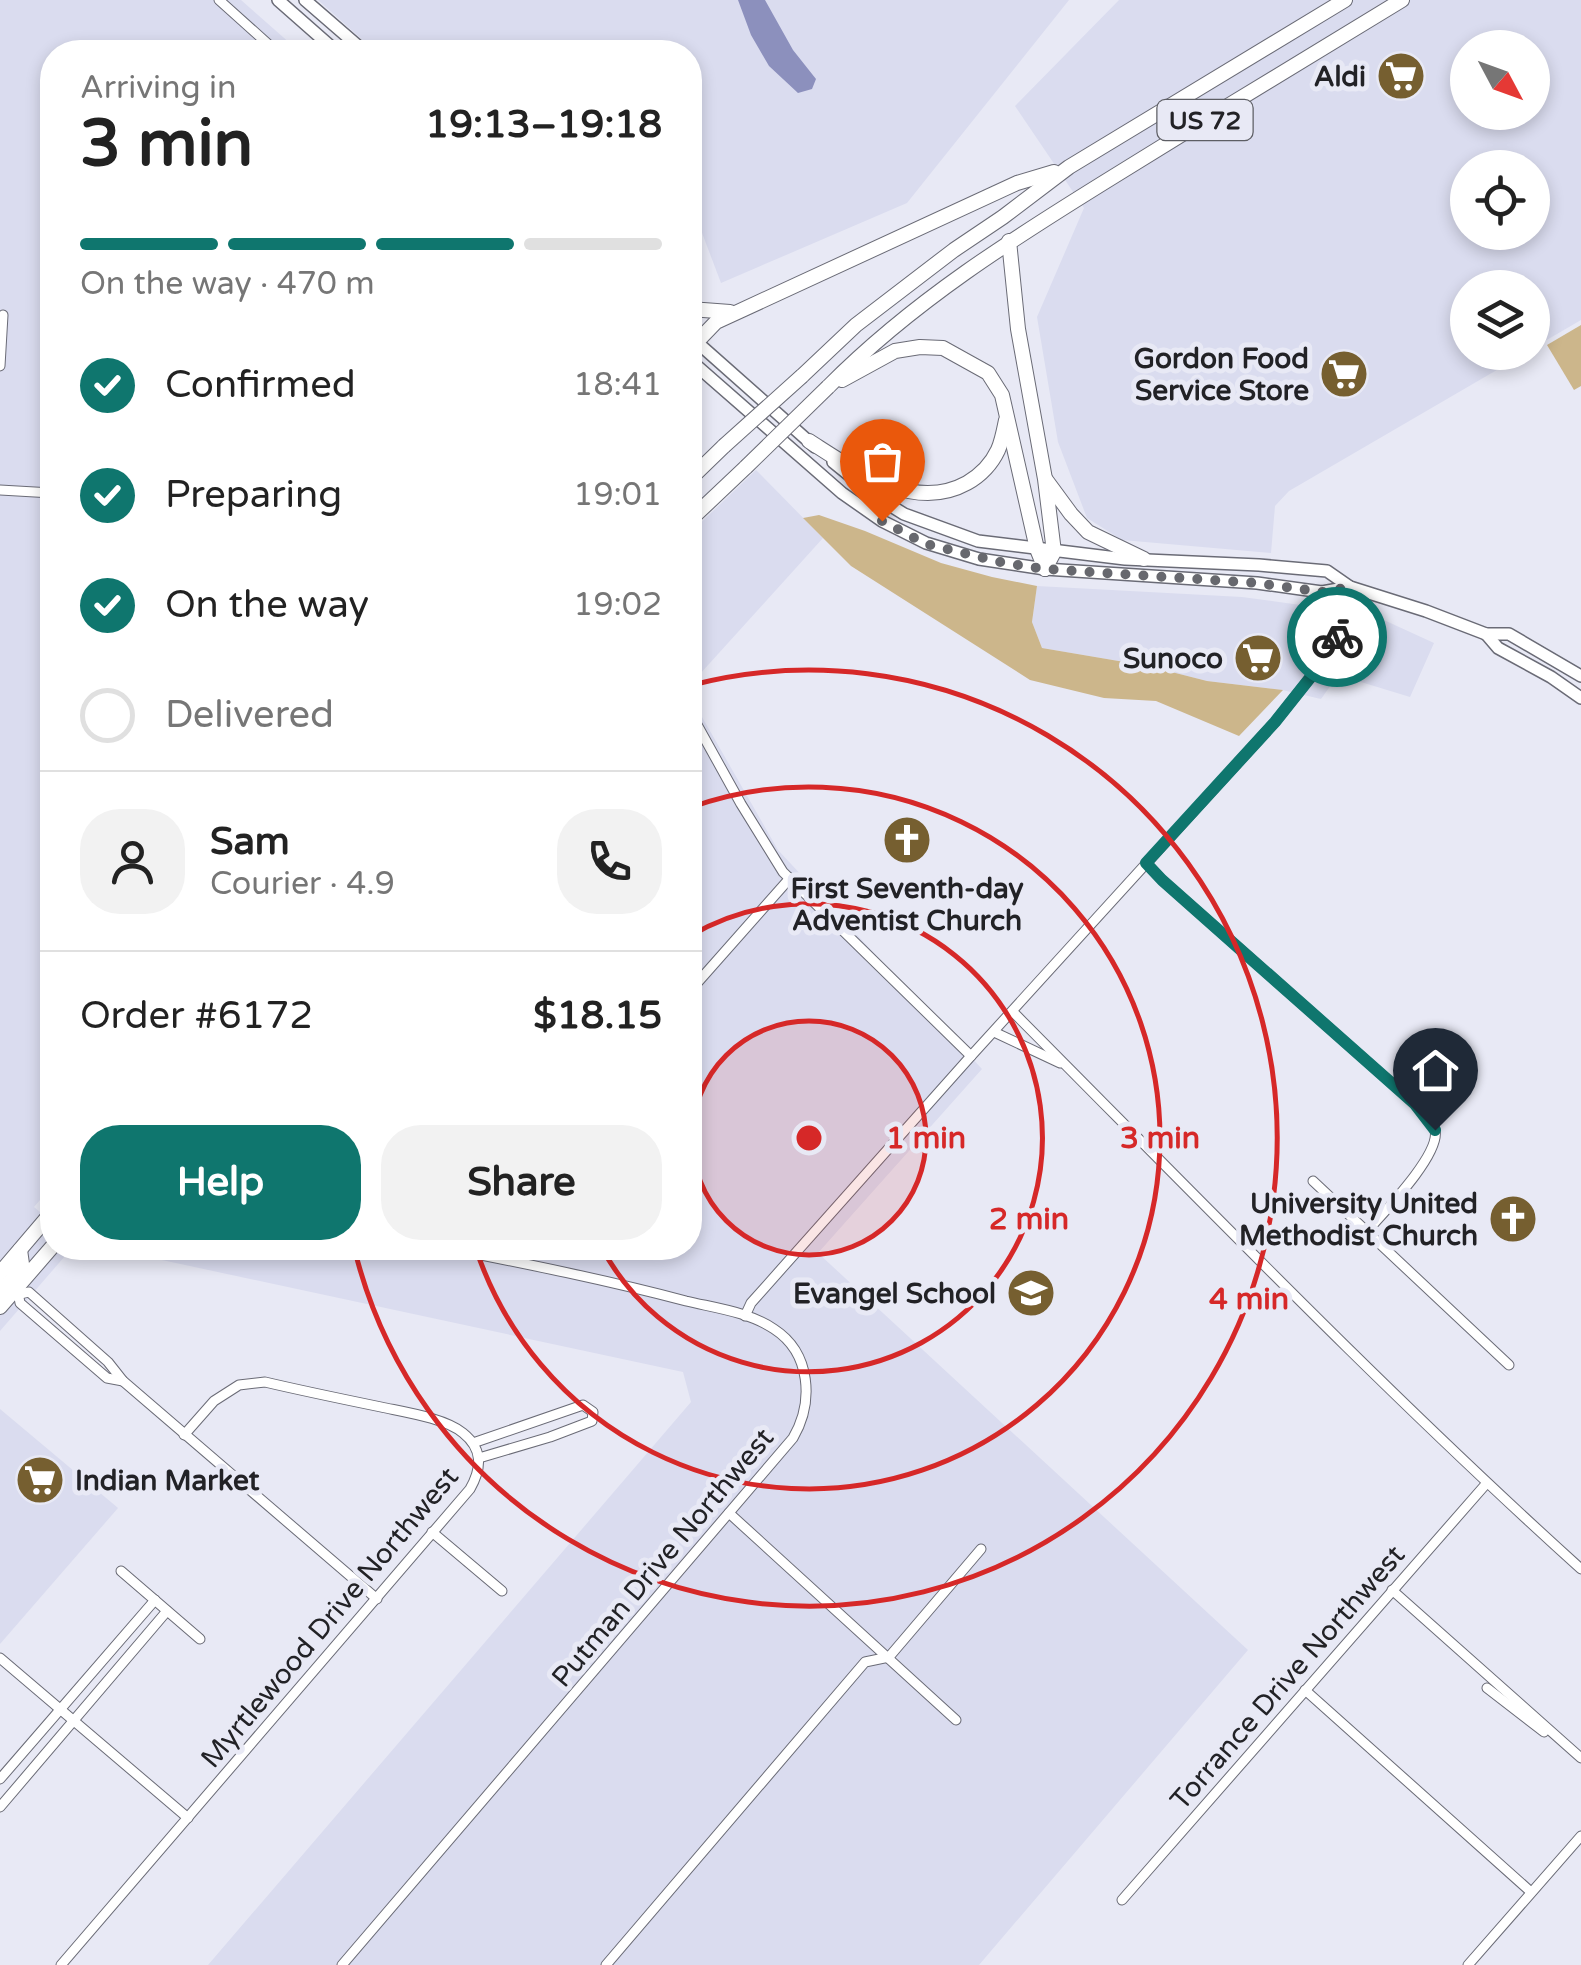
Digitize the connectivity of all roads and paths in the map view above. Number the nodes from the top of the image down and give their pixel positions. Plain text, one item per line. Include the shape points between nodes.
1 (219, 0) edge
2 (278, 0) edge
3 (305, 0) edge
4 (1345, 0) edge
5 (1402, 0) edge
6 (264, 40) edge
7 (323, 40) edge
8 (351, 40) edge
9 (1069, 167) junction
10 (1009, 241) junction
11 (702, 310) edge
12 (736, 312) junction
13 (3, 316) dead end
14 (702, 334) edge
15 (702, 351) edge
16 (0, 366) edge
17 (702, 370) edge
18 (828, 387) junction
19 (1006, 419) junction
20 (808, 441) junction
21 (702, 467) edge
22 (1045, 479) junction
23 (0, 490) edge
24 (40, 492) edge
25 (702, 509) edge
26 (1037, 549) junction
27 (1054, 552) junction
28 (1144, 559) junction
29 (1045, 569) junction
30 (1350, 587) junction
31 (1486, 634) junction
32 (1581, 676) edge
33 (1581, 698) edge
34 (702, 733) edge
35 (1146, 863) junction
36 (790, 878) junction
37 (702, 977) edge
38 (1013, 1012) junction
39 (994, 1032) junction
40 (971, 1056) junction
41 (1067, 1066) junction
42 (1313, 1182) dead end
43 (40, 1226) edge
44 (1368, 1230) junction
45 (20, 1250) junction
46 (40, 1259) edge
47 (502, 1260) edge
48 (0, 1274) edge
49 (9, 1289) edge
50 (0, 1307) edge
51 (745, 1316) junction
52 (1510, 1364) dead end
53 (184, 1435) junction
54 (473, 1443) junction
55 (479, 1458) junction
56 (1486, 1484) junction
57 (728, 1513) junction
58 (432, 1532) junction
59 (981, 1549) dead end
60 (1581, 1569) edge
61 (121, 1571) dead end
62 (1392, 1590) junction
63 (502, 1592) dead end
64 (377, 1598) junction
65 (155, 1600) junction
66 (167, 1611) junction
67 (200, 1639) dead end
68 (889, 1657) junction
69 (0, 1658) edge
70 (1487, 1688) dead end
71 (1305, 1690) junction
72 (59, 1710) junction
73 (956, 1720) dead end
74 (72, 1722) junction
75 (1581, 1760) edge
76 (0, 1780) edge
77 (0, 1807) edge
78 (188, 1818) junction
79 (1581, 1836) edge
80 (1532, 1892) junction
81 (1122, 1900) dead end
82 (61, 1965) edge
83 (342, 1965) edge
84 (606, 1965) edge
85 (1468, 1965) edge

1 - 6 street
2 - 7 main road
3 - 8 main road
4 - 9 highway, US 72
5 - 10 highway, US 72
9 - 12 highway via 1018,183
9 - 21 highway, US 72, bridge via 870,314
10 - 18 highway, US 72 via 908,315
10 - 22 highway
11 - 12 highway
12 - 14 highway
13 - 16 street
15 - 20 main road
17 - 29 main road via 882,521 926,544
18 - 19 highway via 895,351 943,348 988,373 1002,395
18 - 25 highway, US 72, bridge
19 - 20 highway via 999,449 984,472 938,493 888,485
19 - 26 highway
20 - 26 main road via 904,514 978,541
22 - 27 highway
22 - 28 highway via 1088,532
23 - 24 street
26 - 27 main road
26 - 29 highway
27 - 28 main road
27 - 29 highway
28 - 30 main road via 1328,572
29 - 30 main road via 1322,592
30 - 31 main road
30 - 35 street via 1329,654
31 - 32 main road via 1509,634
31 - 33 main road
34 - 36 street
35 - 38 street
35 - 44 street via 1415,1104 1435,1130 1434,1146 1410,1182
36 - 37 street
36 - 40 street
38 - 39 street
38 - 41 street
39 - 40 street
39 - 41 street
40 - 51 street
41 - 56 street
42 - 44 street
43 - 45 highway
44 - 52 street
45 - 48 highway
45 - 49 highway via 22,1264
46 - 49 highway
47 - 51 street, Putman Drive Northwest
49 - 50 highway
49 - 53 street via 29,1292
51 - 57 street, Putman Drive Northwest via 776,1330 800,1359 805,1412 793,1438
53 - 54 street, Myrtlewood Drive Northwest via 214,1401 239,1385 265,1382 422,1416 460,1430
53 - 64 street
54 - 55 street, Myrtlewood Drive Northwest
54 - 55 street via 583,1405 593,1412 592,1421
55 - 58 street, Myrtlewood Drive Northwest via 470,1488
56 - 60 street
56 - 62 street, Torrance Drive Northwest
57 - 68 street
57 - 83 street, Putman Drive Northwest
58 - 63 street
58 - 64 street, Myrtlewood Drive Northwest
59 - 68 street
61 - 65 street
62 - 71 street, Torrance Drive Northwest
62 - 75 street
64 - 78 street, Myrtlewood Drive Northwest
65 - 66 street
65 - 72 street
66 - 67 street
66 - 74 street
68 - 73 street
68 - 84 street via 865,1662
69 - 72 street
70 - 75 street
71 - 80 street
71 - 81 street, Torrance Drive Northwest
72 - 74 street
72 - 76 street
74 - 77 street
74 - 78 street
78 - 82 street, Myrtlewood Drive Northwest
79 - 80 street
80 - 85 street

